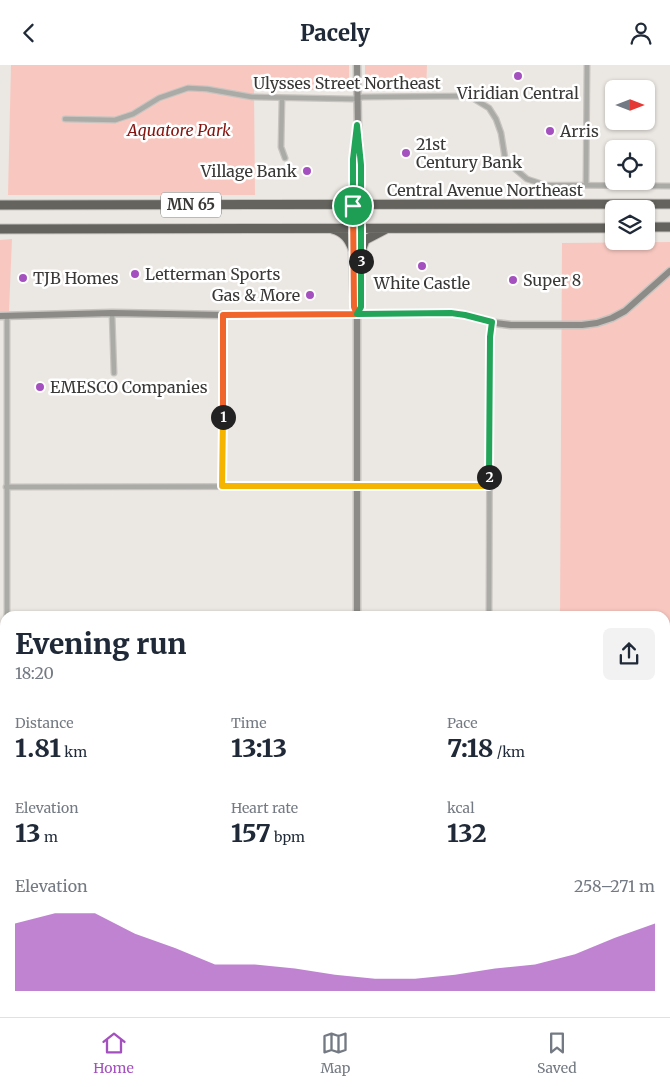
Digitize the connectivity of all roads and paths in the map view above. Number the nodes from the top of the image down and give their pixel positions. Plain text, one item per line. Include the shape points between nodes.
1 (358, 65) edge
2 (587, 65) edge
3 (282, 98) junction
4 (357, 99) junction
5 (65, 119) dead end
6 (285, 158) dead end
7 (586, 184) junction
8 (670, 185) edge
9 (670, 204) edge
10 (2, 205) edge
11 (357, 206) junction
12 (324, 227) junction
13 (357, 227) junction
14 (605, 227) edge
15 (655, 227) edge
16 (670, 227) edge
17 (68, 228) junction
18 (389, 228) junction
19 (0, 229) edge
20 (0, 233) edge
21 (357, 251) junction
22 (670, 271) edge
23 (112, 313) junction
24 (357, 314) junction
25 (223, 315) junction
26 (3, 316) edge
27 (492, 322) junction
28 (114, 373) dead end
29 (222, 486) junction
30 (489, 486) junction
31 (6, 487) junction
32 (357, 487) junction
33 (0, 541) edge
34 (7, 541) junction
35 (7, 611) edge
36 (356, 611) edge
37 (489, 611) edge

1 - 4 street
2 - 7 street
3 - 4 street, Ulysses Street Northeast
3 - 5 street, Ulysses Street Northeast via 188,88 115,119
3 - 6 street
4 - 7 street, Ulysses Street Northeast via 466,95 484,104 492,113 500,129 505,158 522,176 545,185
4 - 11 street via 361,165
7 - 8 street, Ulysses Street Northeast
9 - 11 highway, Central Avenue Northeast / MN 65
10 - 11 highway, Central Avenue Northeast / MN 65
11 - 13 street
12 - 13 highway, MN 65
12 - 17 highway, MN 65
12 - 21 highway via 347,237
13 - 18 highway, MN 65
13 - 21 street
14 - 18 highway, MN 65
15 - 16 highway
17 - 19 highway, MN 65
17 - 20 highway
18 - 21 highway via 365,240
21 - 24 street via 361,307
22 - 27 street via 619,315 604,321 582,325
23 - 25 street
23 - 26 street
23 - 28 street
24 - 25 street
24 - 27 street via 451,313
24 - 32 street
25 - 29 street
26 - 31 street
27 - 30 street
29 - 31 street
29 - 32 street
30 - 32 street
30 - 37 street
31 - 34 street
32 - 36 street
33 - 34 street
34 - 35 street

